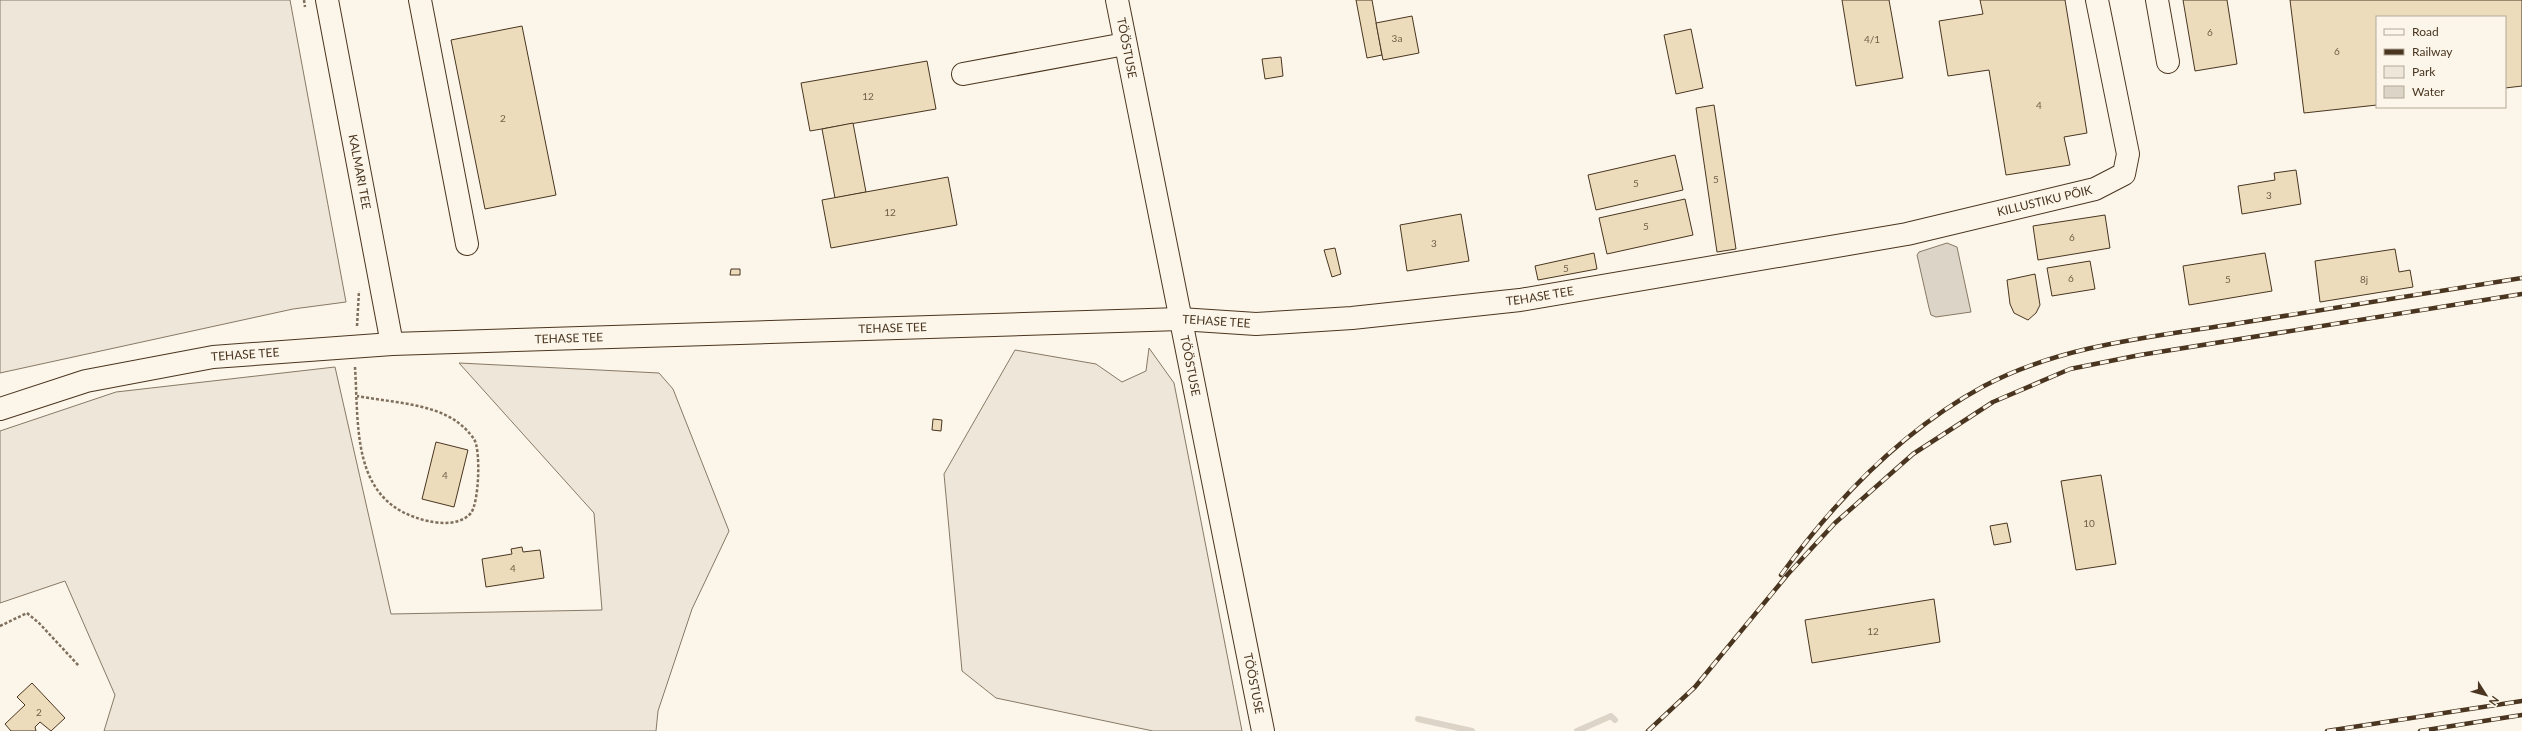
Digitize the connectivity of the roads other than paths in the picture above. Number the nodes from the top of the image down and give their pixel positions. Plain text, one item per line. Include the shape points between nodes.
1 (327, 0) edge
2 (420, 0) edge
3 (1117, 0) edge
4 (2098, 0) edge
5 (2157, 0) edge
6 (1125, 44) junction
7 (2168, 62) dead end
8 (963, 74) dead end
9 (467, 244) dead end
10 (1788, 253) joint
11 (1180, 319) junction
12 (392, 344) junction
13 (0, 410) edge
14 (1263, 731) edge

1 - 12 street, KALMARI TEE
2 - 9 street
3 - 6 street, TÖÖSTUSE
4 - 10 street, KILLUSTIKU PÕIK via 2128,154 2124,174 2095,189 1907,234
5 - 7 street
6 - 8 street
6 - 11 street, TÖÖSTUSE
10 - 11 street, TEHASE TEE via 1520,300 1352,318 1256,324
11 - 12 street, TEHASE TEE
11 - 14 street, TÖÖSTUSE
12 - 13 street, TEHASE TEE via 213,357 86,381

